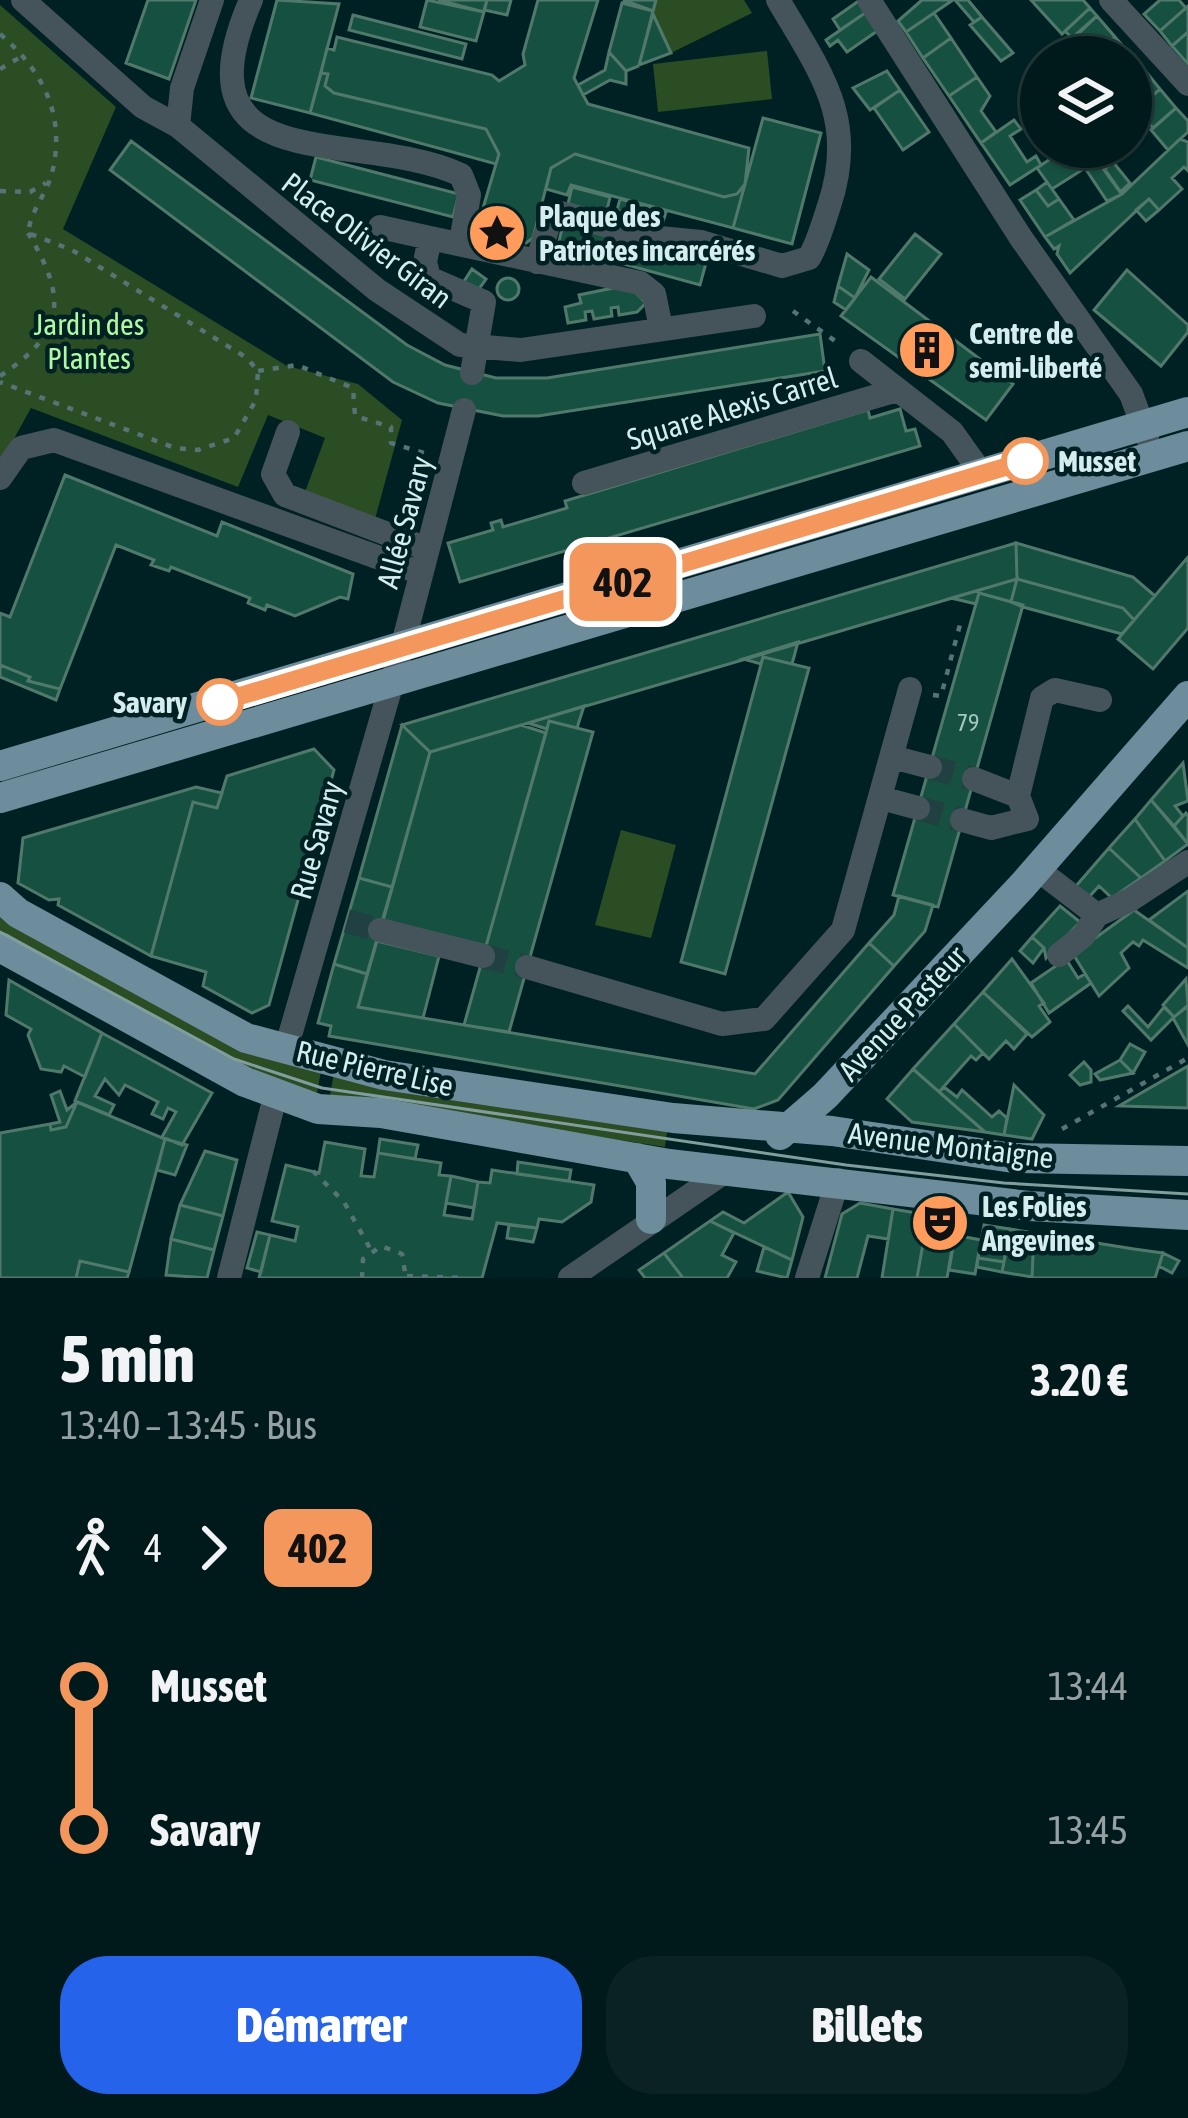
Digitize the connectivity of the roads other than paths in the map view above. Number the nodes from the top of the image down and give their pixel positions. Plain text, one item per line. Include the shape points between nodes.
1 (23, 0) edge
2 (212, 0) edge
3 (251, 0) edge
4 (778, 0) edge
5 (869, 0) edge
6 (1112, 0) edge
7 (1188, 84) edge
8 (178, 126) junction
9 (380, 227) dead end
10 (430, 238) junction
11 (461, 242) junction
12 (537, 262) junction
13 (754, 316) dead end
14 (661, 328) junction
15 (474, 361) junction
16 (860, 361) dead end
17 (897, 390) junction
18 (464, 410) dead end
19 (1188, 412) edge
20 (288, 432) dead end
21 (1148, 440) junction
22 (1188, 446) edge
23 (982, 474) junction
24 (0, 478) edge
25 (584, 483) dead end
26 (424, 561) junction
27 (402, 648) junction
28 (392, 682) junction
29 (910, 689) road end
30 (1188, 696) edge
31 (1100, 700) dead end
32 (892, 757) junction
33 (0, 766) edge
34 (930, 766) tunnel mouth
35 (974, 779) tunnel mouth
36 (0, 798) edge
37 (880, 798) junction
38 (1023, 807) junction
39 (918, 808) tunnel mouth
40 (962, 820) tunnel mouth
41 (1059, 843) junction
42 (1188, 862) edge
43 (1036, 868) junction
44 (0, 897) edge
45 (1097, 914) junction
46 (380, 930) tunnel mouth
47 (0, 946) edge
48 (1059, 955) dead end
49 (483, 956) tunnel mouth
50 (527, 967) tunnel mouth
51 (286, 1049) junction
52 (275, 1097) junction
53 (787, 1130) junction
54 (637, 1158) junction
55 (1188, 1161) edge
56 (730, 1168) junction
57 (838, 1180) junction
58 (1188, 1215) edge
59 (651, 1219) junction
60 (229, 1278) edge
61 (570, 1278) edge
62 (807, 1278) edge

1 - 8 street, Place Olivier Giran via 143,107
2 - 8 street via 182,88
3 - 11 street via 232,80 243,116 285,137 461,175 470,196
4 - 12 street via 831,93 842,137 839,173 808,258 782,266 561,213 549,223
5 - 21 street via 1131,394
6 - 7 street
8 - 15 street, Place Olivier Giran
9 - 10 street
10 - 11 street
10 - 15 street via 429,278 484,302
11 - 12 street
12 - 14 street via 649,287
13 - 14 street, Place Olivier Giran
14 - 15 street, Place Olivier Giran
16 - 17 street, Square Alexis Carrel
17 - 23 street, Square Alexis Carrel via 952,432
17 - 25 street, Square Alexis Carrel
18 - 26 street, Allée Savary
19 - 21 main road
20 - 26 street via 273,474 285,495
21 - 22 main road
21 - 23 main road
21 - 28 main road
23 - 27 main road
24 - 26 street via 21,448 54,440
26 - 27 street, Allée Savary
27 - 28 street, Rue Savary
27 - 33 main road
28 - 36 main road
28 - 51 street, Rue Savary via 336,918
29 - 32 street
30 - 41 main road, Avenue Pasteur
31 - 38 street via 1055,690 1042,698
32 - 34 street
32 - 37 street
35 - 38 street
37 - 39 street
37 - 50 street via 843,931 764,1019 740,1025 691,1018
38 - 40 street via 991,828
38 - 41 street
41 - 43 main road, Avenue Pasteur
42 - 45 street
43 - 45 street
43 - 53 main road, Avenue Pasteur
44 - 51 main road, Rue Pierre Lise via 246,1038
45 - 48 street
46 - 49 street
47 - 52 main road, Rue Pierre Lise
51 - 53 main road, Rue Pierre Lise via 496,1094
52 - 54 main road, Rue Pierre Lise
52 - 60 street
53 - 55 main road, Avenue Montaigne via 1013,1158
53 - 56 main road, Avenue Pasteur
54 - 56 main road, Rue Pierre Lise
54 - 59 main road via 651,1182
56 - 57 main road, Avenue Montaigne
56 - 59 street, Avenue Pasteur
57 - 58 main road, Avenue Montaigne via 1029,1206
57 - 62 street
59 - 61 street, Avenue Pasteur

